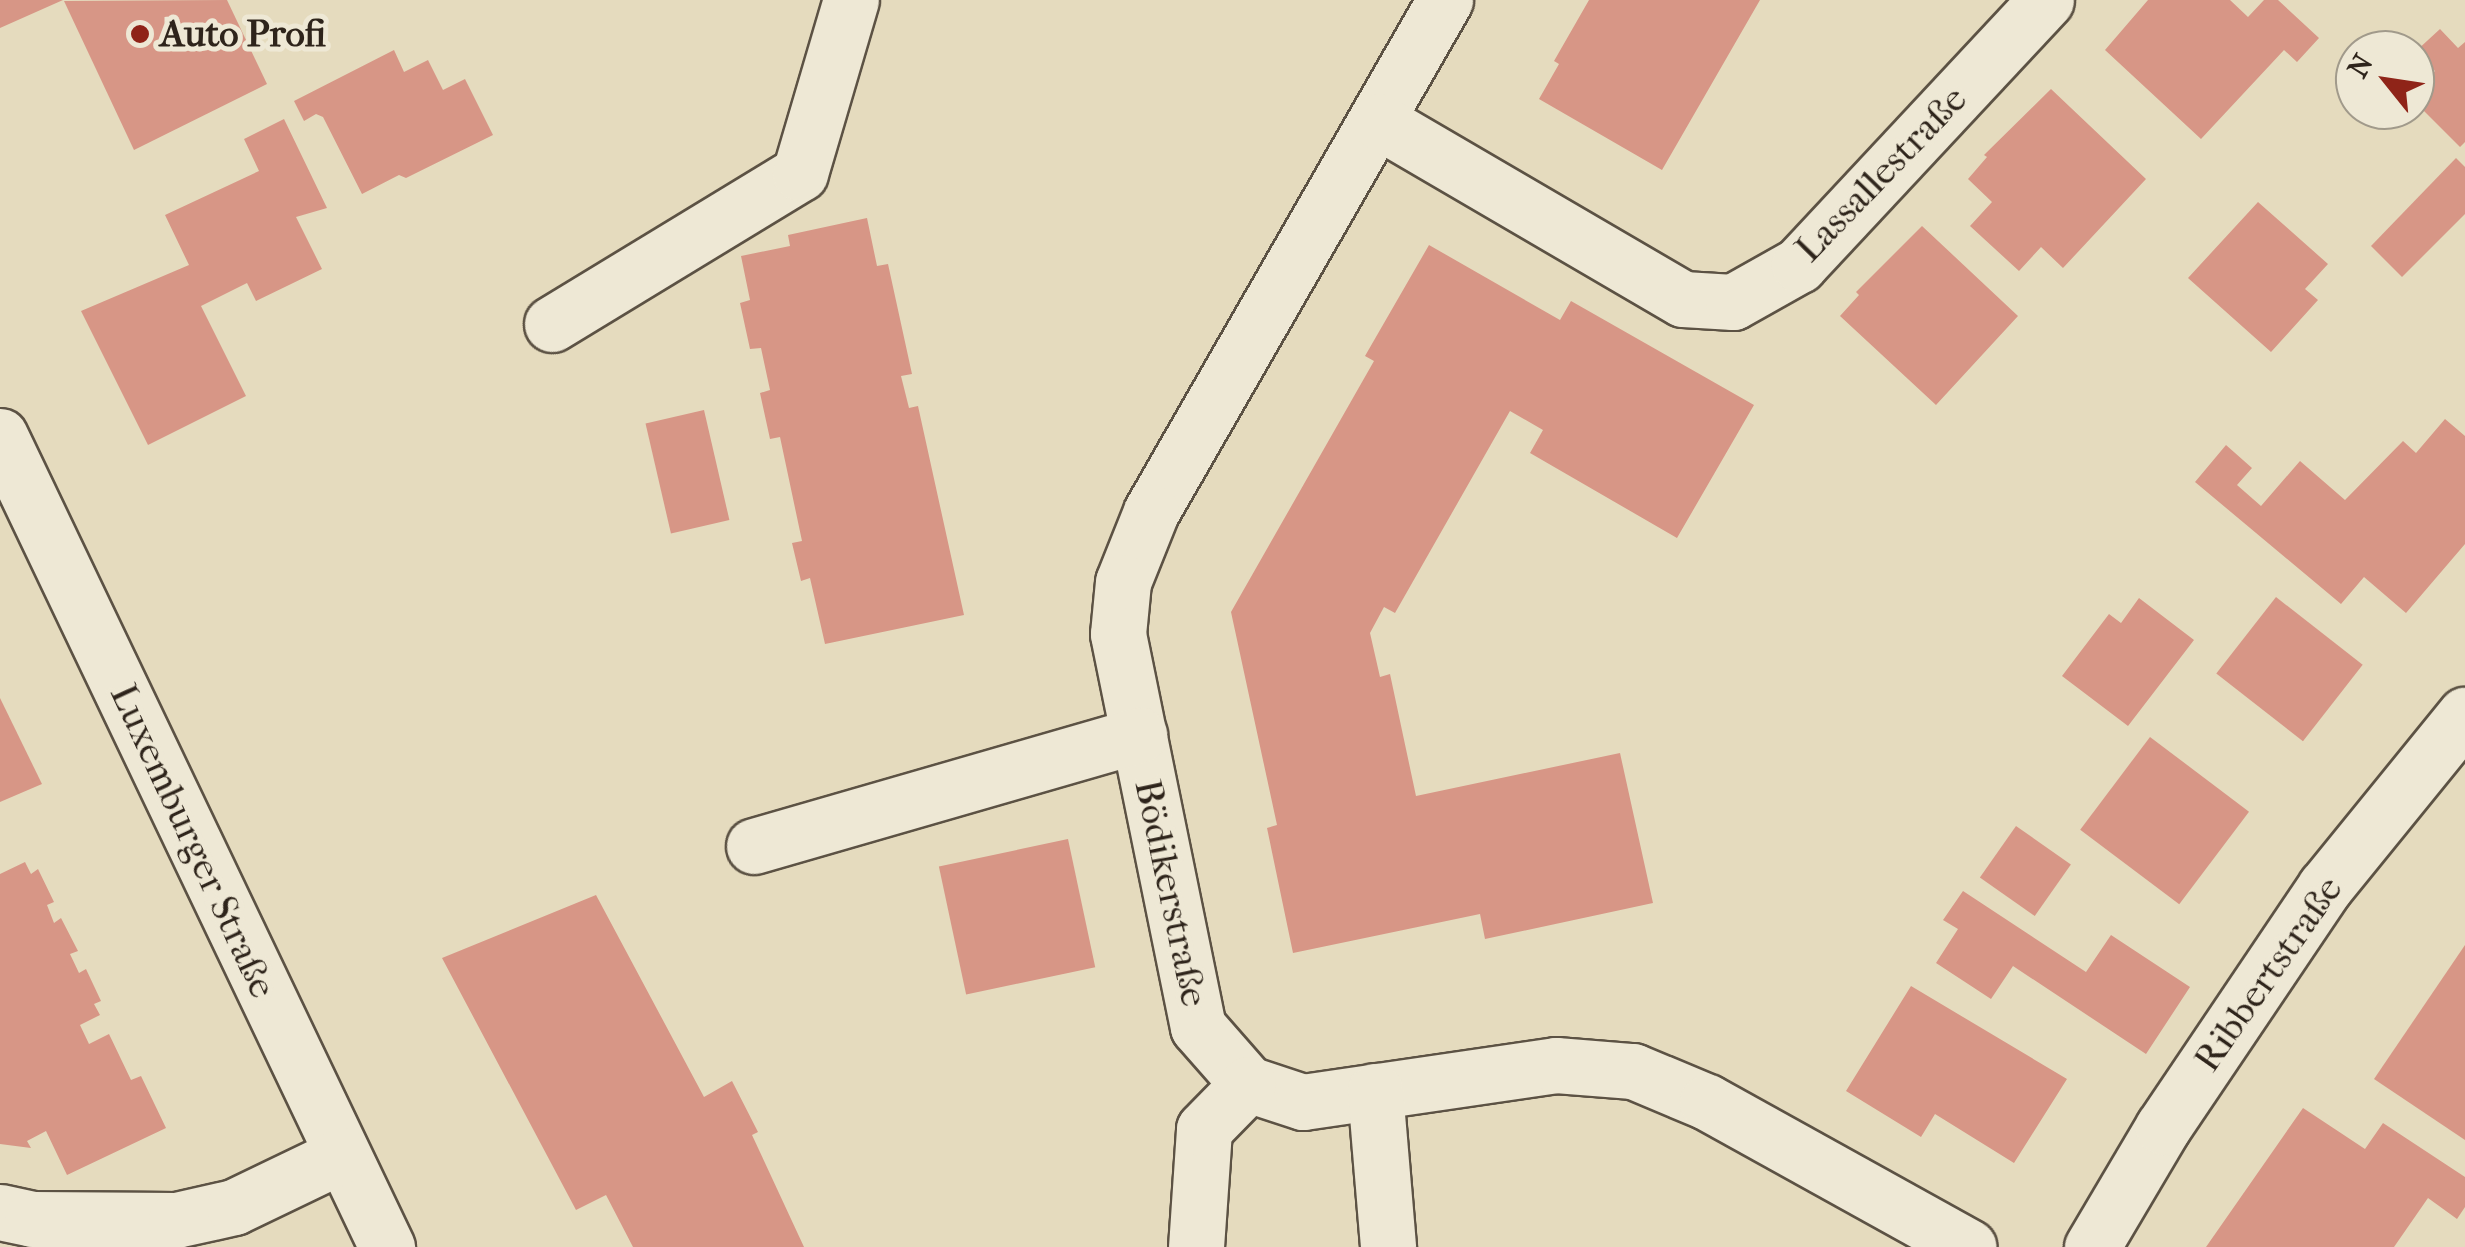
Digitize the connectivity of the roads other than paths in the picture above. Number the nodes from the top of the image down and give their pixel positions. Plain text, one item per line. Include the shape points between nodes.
1 (851, 0) edge
2 (1445, 0) edge
3 (2046, 0) edge
4 (1378, 122) junction
5 (552, 324) dead end
6 (0, 436) edge
7 (2465, 715) edge
8 (1139, 735) junction
9 (754, 846) dead end
10 (1248, 1084) junction
11 (1375, 1091) junction
12 (342, 1155) junction
13 (0, 1212) edge
14 (387, 1247) edge
15 (1196, 1247) edge
16 (1388, 1247) edge
17 (1969, 1247) edge
18 (2092, 1247) edge

1 - 5 street via 800,173
2 - 4 street, Bödikerstraße
3 - 4 street, Lassallestraße via 1799,265 1733,302 1684,299
4 - 8 street, Bödikerstraße via 1263,313 1133,556 1118,634
6 - 12 street, Luxemburger Straße
7 - 18 street, Ribbertstraße via 2325,887 2163,1127
8 - 9 street
8 - 10 street, Bödikerstraße via 1198,1027
10 - 11 street via 1303,1102
10 - 15 street via 1204,1130
11 - 16 street
11 - 17 street via 1556,1065 1633,1071 1707,1102
12 - 13 street via 234,1207 176,1220
12 - 14 street, Luxemburger Straße

